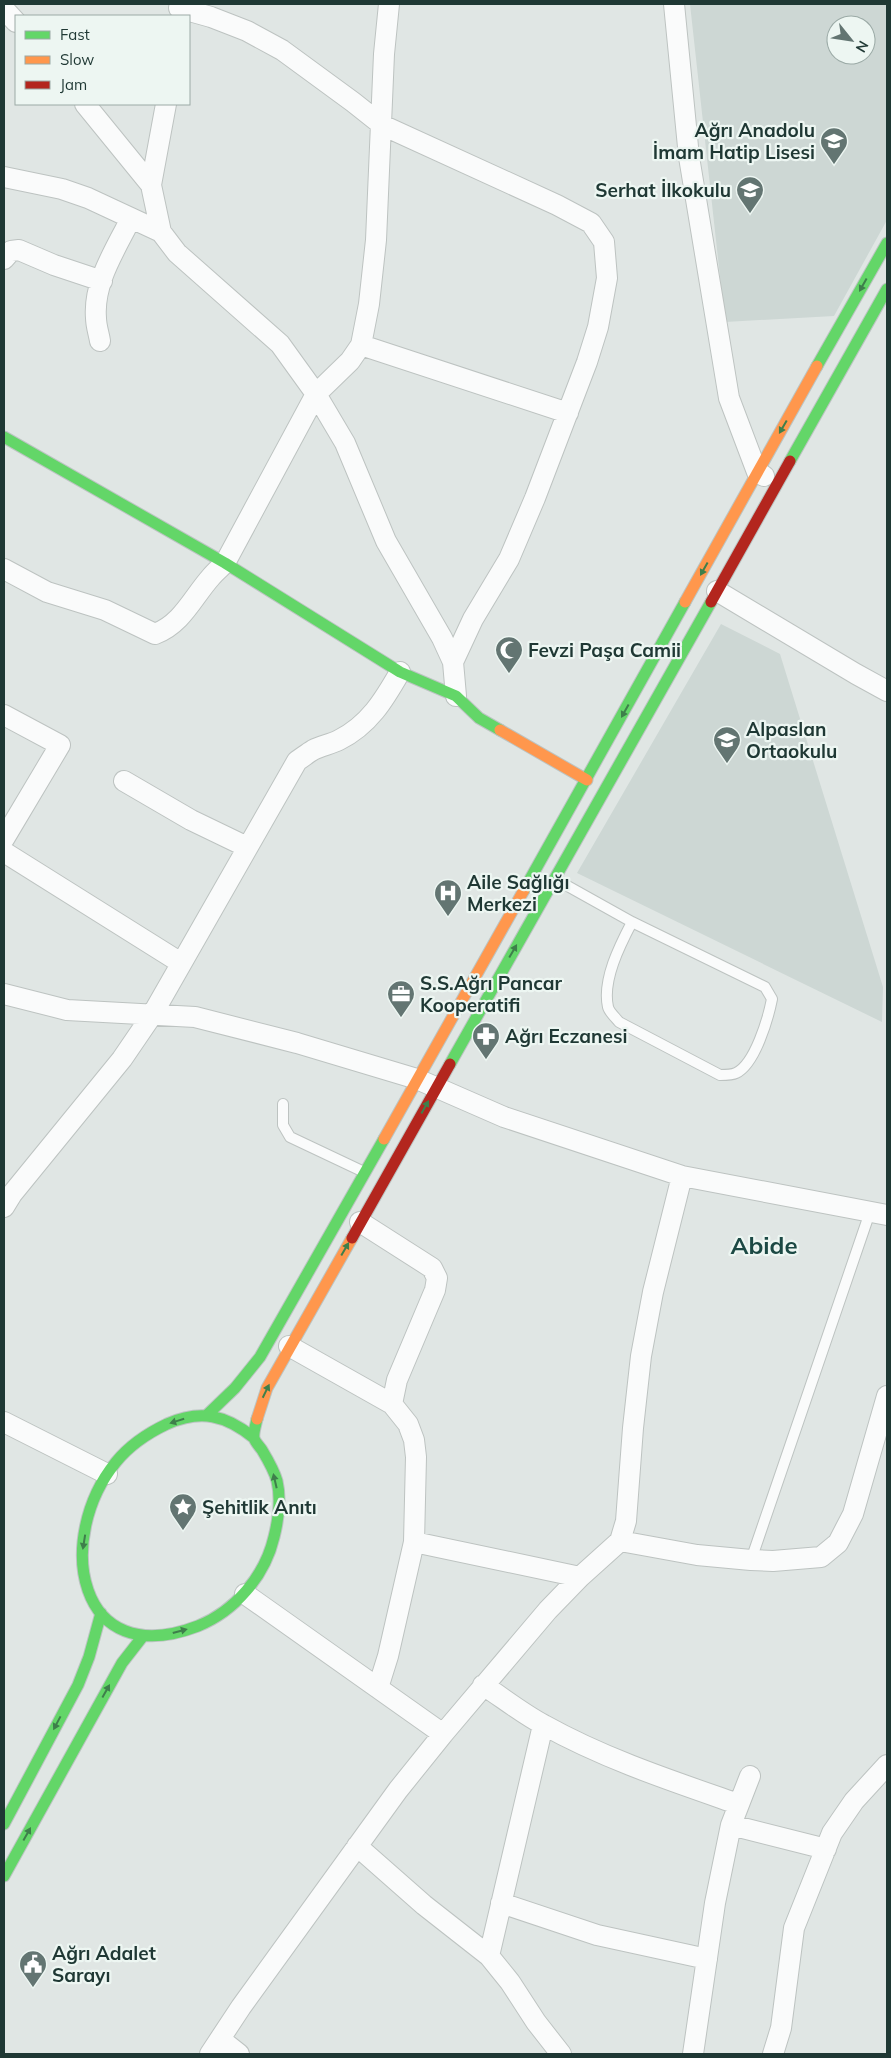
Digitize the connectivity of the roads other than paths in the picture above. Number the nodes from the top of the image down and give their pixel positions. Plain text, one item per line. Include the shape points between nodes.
1 (389, 4) edge
2 (674, 4) edge
3 (4, 9) edge
4 (178, 9) edge
5 (15, 21) edge
6 (85, 105) edge
7 (166, 105) edge
8 (382, 125) junction
9 (4, 177) edge
10 (151, 185) junction
11 (131, 218) junction
12 (161, 232) junction
13 (887, 243) edge
14 (4, 259) edge
15 (102, 281) junction
16 (887, 289) edge
17 (100, 341) dead end
18 (361, 345) junction
19 (316, 394) junction
20 (568, 413) junction
21 (4, 437) edge
22 (757, 472) junction
23 (776, 484) junction
24 (225, 563) junction
25 (4, 569) edge
26 (717, 591) junction
27 (453, 662) junction
28 (400, 672) junction
29 (887, 691) edge
30 (456, 696) junction
31 (4, 715) edge
32 (587, 780) junction
33 (124, 781) dead end
34 (4, 839) edge
35 (247, 847) junction
36 (4, 852) edge
37 (554, 879) junction
38 (632, 922) junction
39 (181, 963) junction
40 (8, 997) edge
41 (152, 1015) junction
42 (417, 1079) junction
43 (436, 1086) junction
44 (283, 1104) dead end
45 (364, 1172) junction
46 (682, 1176) junction
47 (4, 1207) edge
48 (879, 1214) edge
49 (360, 1222) junction
50 (289, 1346) junction
51 (886, 1403) edge
52 (392, 1404) junction
53 (207, 1415) junction
54 (4, 1422) edge
55 (254, 1438) junction
56 (107, 1474) junction
57 (620, 1541) junction
58 (414, 1542) junction
59 (751, 1560) junction
60 (580, 1577) junction
61 (245, 1594) junction
62 (101, 1613) junction
63 (143, 1636) junction
64 (483, 1685) junction
65 (378, 1688) junction
66 (543, 1725) junction
67 (443, 1734) junction
68 (887, 1765) edge
69 (750, 1776) dead end
70 (738, 1804) junction
71 (4, 1824) edge
72 (731, 1825) junction
73 (357, 1846) junction
74 (826, 1849) junction
75 (4, 1876) edge
76 (501, 1903) junction
77 (489, 1956) junction
78 (707, 1959) junction
79 (215, 2047) edge
80 (239, 2054) edge
81 (562, 2054) edge
82 (693, 2054) edge
83 (773, 2054) edge

1 - 8 street
2 - 22 street via 689,158 729,398
3 - 5 street
4 - 8 street via 247,31 282,50
6 - 10 street
7 - 10 street
8 - 18 street via 376,240
8 - 20 street via 557,205 591,223 604,242 607,278 598,326
9 - 11 street via 62,189
10 - 12 street
11 - 12 street
11 - 15 street
12 - 19 street via 177,253 280,344
13 -> 22 main road
14 - 15 street via 11,251 19,250
15 - 17 street via 96,318
16 - 23 main road
18 - 19 street via 350,361
18 - 20 street
19 - 24 street
19 - 27 street via 345,443 386,541
20 - 27 street via 509,559 473,619
21 - 24 main road
22 - 23 street
22 -> 32 main road
23 - 26 main road
24 - 25 street via 210,577 180,617 155,634 106,610 47,592
24 - 28 main road
26 - 29 street
26 - 37 main road
27 - 30 street
28 - 30 main road
28 - 35 street via 368,720 354,732 312,750 298,761
30 - 32 main road via 479,718
31 - 34 street via 60,745
32 - 42 main road
33 - 35 street via 191,820
35 - 39 street
36 - 39 street
37 - 38 lane
43 -> 37 main road
38 - 38 lane via 765,987 772,999 768,1020 749,1061 736,1073 720,1075 620,1022 608,1009 606,989 619,947
39 - 41 street
40 - 41 street via 67,1010
41 - 42 street via 195,1017
41 - 47 street via 122,1059
42 - 43 street
42 - 45 main road
43 - 46 street via 504,1116
49 -> 43 main road
44 - 45 lane via 283,1125 290,1137
45 - 53 main road via 260,1357 232,1393
46 - 48 street
46 - 57 street via 653,1292 641,1356 626,1521
48 - 59 lane
50 -> 49 main road
49 - 52 street via 432,1268 437,1278 435,1290 397,1380
50 - 52 street
55 -> 50 main road via 262,1398
51 - 59 street via 853,1514 838,1543 821,1557
52 - 58 street via 408,1424 414,1440
53 - 55 main road via 239,1425
53 -> 56 main road via 176,1420 150,1433 128,1449
54 - 56 street
61 -> 55 main road via 260,1572 277,1530 277,1483 270,1462
56 -> 62 main road via 94,1501 81,1557 86,1588
57 - 59 street via 697,1555
57 - 60 street
58 - 60 street
58 - 65 street
60 - 64 street
63 -> 61 main road via 181,1632 224,1612
61 - 65 street
62 - 63 main road via 126,1632
62 -> 71 main road via 78,1686
75 -> 63 main road via 122,1663
64 - 66 street
64 - 67 street
65 - 67 street
66 - 70 street via 636,1768
66 - 76 street
67 - 73 street
68 - 74 street via 854,1801 832,1833
69 - 70 street
70 - 72 street
72 - 74 street
72 - 78 street
73 - 77 street
73 - 79 street
74 - 83 street via 794,1928 781,2028
76 - 77 street
76 - 78 street via 597,1935
77 - 81 street
78 - 82 street
79 - 80 street

